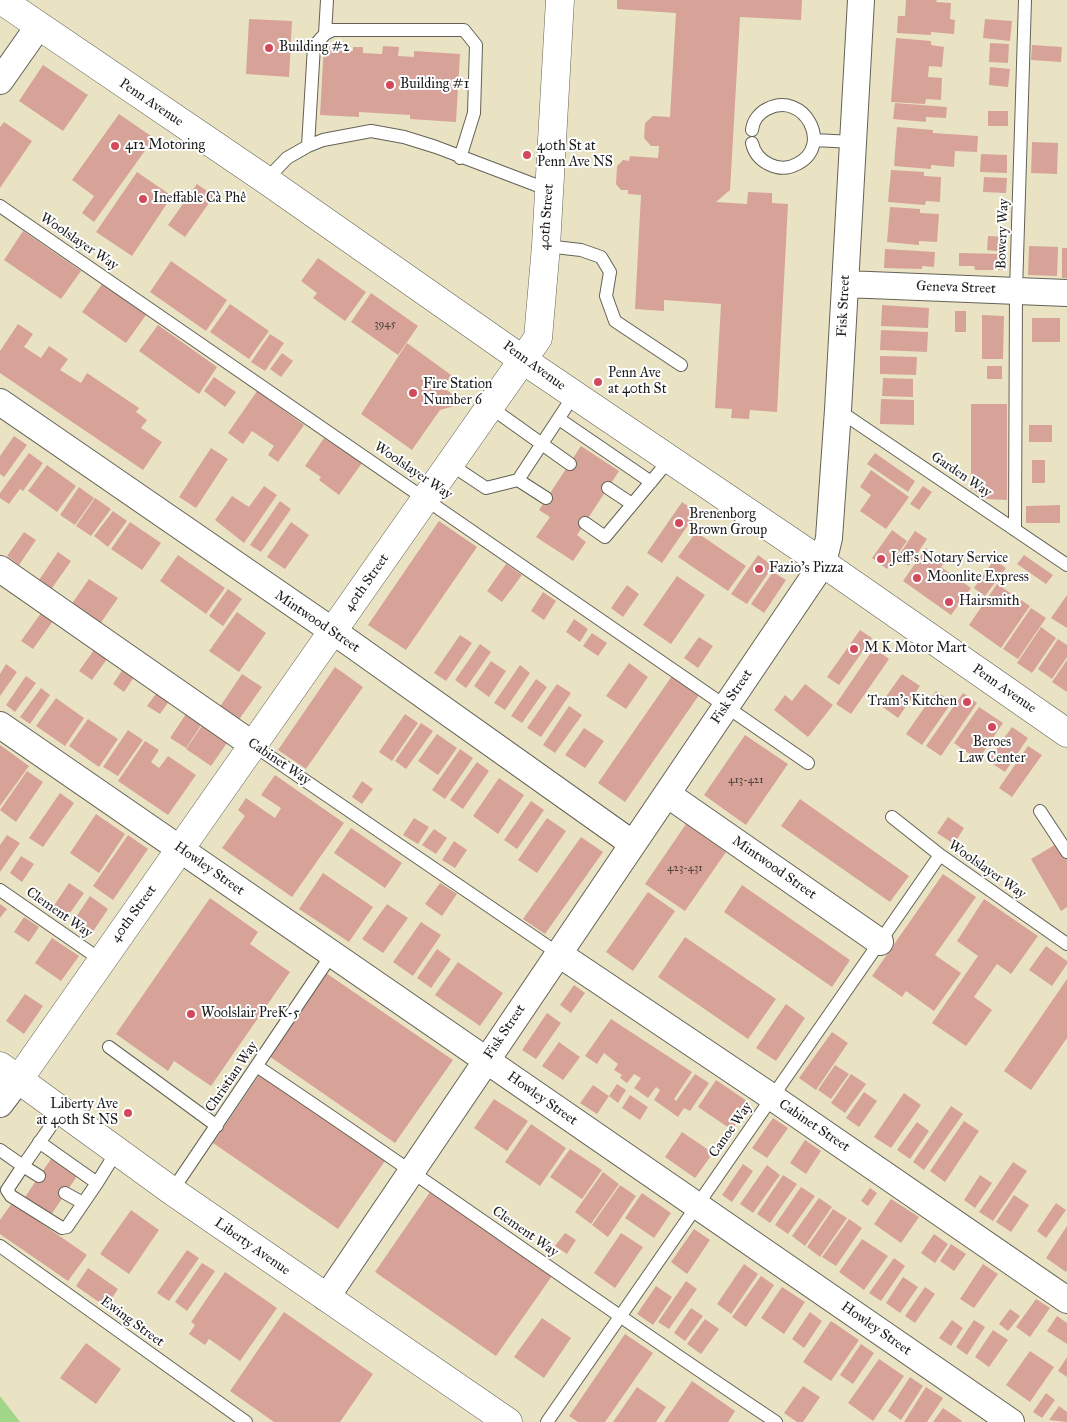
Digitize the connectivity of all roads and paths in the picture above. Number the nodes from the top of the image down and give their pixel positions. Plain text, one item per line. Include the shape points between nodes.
1 (0, 0) edge
2 (327, 0) edge
3 (560, 0) edge
4 (862, 0) edge
5 (1025, 0) edge
6 (38, 27) junction
7 (325, 34) junction
8 (0, 81) edge
9 (814, 140) junction
10 (853, 142) junction
11 (308, 146) junction
12 (460, 158) junction
13 (266, 180) junction
14 (549, 190) junction
15 (0, 206) edge
16 (546, 246) junction
17 (845, 284) junction
18 (1016, 290) junction
19 (1067, 293) edge
20 (523, 360) junction
21 (681, 364) dead end
22 (574, 395) junction
23 (0, 402) edge
24 (490, 407) junction
25 (838, 410) junction
26 (559, 419) junction
27 (542, 444) junction
28 (670, 459) junction
29 (450, 464) junction
30 (570, 464) dead end
31 (518, 480) junction
32 (651, 482) junction
33 (608, 488) dead end
34 (426, 498) junction
35 (546, 498) dead end
36 (632, 504) junction
37 (584, 523) dead end
38 (1015, 530) junction
39 (823, 563) junction
40 (1067, 566) edge
41 (0, 569) edge
42 (332, 633) junction
43 (726, 706) junction
44 (0, 725) edge
45 (1067, 733) edge
46 (253, 745) junction
47 (808, 763) dead end
48 (667, 794) junction
49 (1040, 812) dead end
50 (892, 817) dead end
51 (633, 844) junction
52 (180, 849) junction
53 (1067, 852) edge
54 (940, 855) junction
55 (0, 890) edge
56 (880, 942) junction
57 (1067, 944) edge
58 (332, 954) junction
59 (559, 954) junction
60 (101, 960) junction
61 (109, 1047) dead end
62 (486, 1060) junction
63 (258, 1067) junction
64 (9, 1073) edge
65 (772, 1097) junction
66 (0, 1104) edge
67 (62, 1110) junction
68 (217, 1126) junction
69 (39, 1142) junction
70 (0, 1150) edge
71 (117, 1151) junction
72 (23, 1166) junction
73 (412, 1170) junction
74 (39, 1176) dead end
75 (97, 1183) junction
76 (172, 1192) junction
77 (65, 1193) dead end
78 (83, 1203) junction
79 (697, 1206) junction
80 (0, 1246) edge
81 (326, 1298) junction
82 (1067, 1300) edge
83 (619, 1318) junction
84 (246, 1422) edge
85 (508, 1422) edge
86 (547, 1422) edge
87 (776, 1422) edge
88 (1011, 1422) edge

1 - 6 main road, Penn Avenue
2 - 7 lane
3 - 14 main road, 40th Street
4 - 10 street, Fisk Street
5 - 18 lane, Bowery Way
6 - 8 street
6 - 13 main road, Penn Avenue
7 - 11 lane via 314,46
7 - 12 lane via 333,30 464,30 476,45 474,113
9 - 9 lane via 805,158 787,168 767,164 759,157 752,136 757,118 764,110 784,105 794,107 810,120
9 - 10 lane
10 - 17 street, Fisk Street
11 - 12 lane via 371,131 404,137
11 - 13 lane via 287,158
12 - 14 lane
13 - 20 main road, Penn Avenue
14 - 16 main road, 40th Street
15 - 34 lane, Woolslayer Way
16 - 20 main road, 40th Street via 538,338
16 - 21 lane via 581,250 601,257 610,272 606,296 615,321
17 - 18 street, Geneva Street
17 - 25 street, Fisk Street
18 - 19 street, Geneva Street
18 - 38 lane, Bowery Way
20 - 22 main road, Penn Avenue
20 - 24 main road, 40th Street
22 - 26 lane
22 - 28 main road, Penn Avenue
23 - 42 street, Mintwood Street
24 - 27 lane
24 - 29 main road, 40th Street
25 - 38 lane, Garden Way
25 - 39 street, Fisk Street via 829,538
26 - 27 lane
26 - 32 lane
27 - 30 lane
27 - 31 lane
28 - 32 lane
28 - 39 main road, Penn Avenue
29 - 31 lane via 486,488
29 - 34 main road, 40th Street
31 - 35 lane
32 - 36 lane
33 - 36 lane
34 - 42 main road, 40th Street
34 - 43 lane, Woolslayer Way
36 - 37 lane via 605,536
38 - 40 lane, Garden Way
39 - 43 street, Fisk Street
39 - 45 main road, Penn Avenue
41 - 46 street, Cabinet Way
42 - 46 main road, 40th Street
42 - 51 street, Mintwood Street
43 - 47 lane, Woolslayer Way
43 - 48 street, Fisk Street
44 - 52 street, Howley Street
46 - 52 main road, 40th Street
46 - 59 lane, Cabinet Way
48 - 51 street, Fisk Street
48 - 56 street, Mintwood Street
49 - 53 lane
50 - 54 lane, Woolslayer Way
51 - 59 street, Fisk Street
52 - 58 street, Howley Street
52 - 60 main road, 40th Street
54 - 56 lane, Canoe Way
54 - 57 lane, Woolslayer Way
55 - 60 lane, Clement Way
56 - 65 lane, Canoe Way
58 - 62 street, Howley Street
58 - 63 lane, Christian Way
59 - 62 street, Fisk Street
59 - 65 street, Cabinet Street
60 - 64 main road, 40th Street
61 - 68 lane
62 - 73 street, Fisk Street
62 - 79 street, Howley Street
63 - 68 lane, Christian Way
63 - 73 lane, Clement Way
64 - 66 street, 40th Street
64 - 67 main road, Liberty Avenue
65 - 79 lane, Canoe Way
65 - 82 street, Cabinet Street
67 - 69 lane
67 - 71 main road, Liberty Avenue
68 - 76 lane, Christian Way
69 - 72 lane
69 - 75 lane
70 - 72 lane
71 - 75 lane
71 - 76 main road, Liberty Avenue
72 - 74 lane
72 - 78 lane via 7,1190 56,1226 67,1227
73 - 81 street, Fisk Street
73 - 83 lane, Clement Way
75 - 78 lane
76 - 81 main road, Liberty Avenue
77 - 78 lane
79 - 83 lane, Canoe Way
79 - 88 street, Howley Street
80 - 84 lane, Ewing Street
81 - 85 main road, Liberty Avenue
83 - 86 lane, Canoe Way
83 - 87 lane, Clement Way

